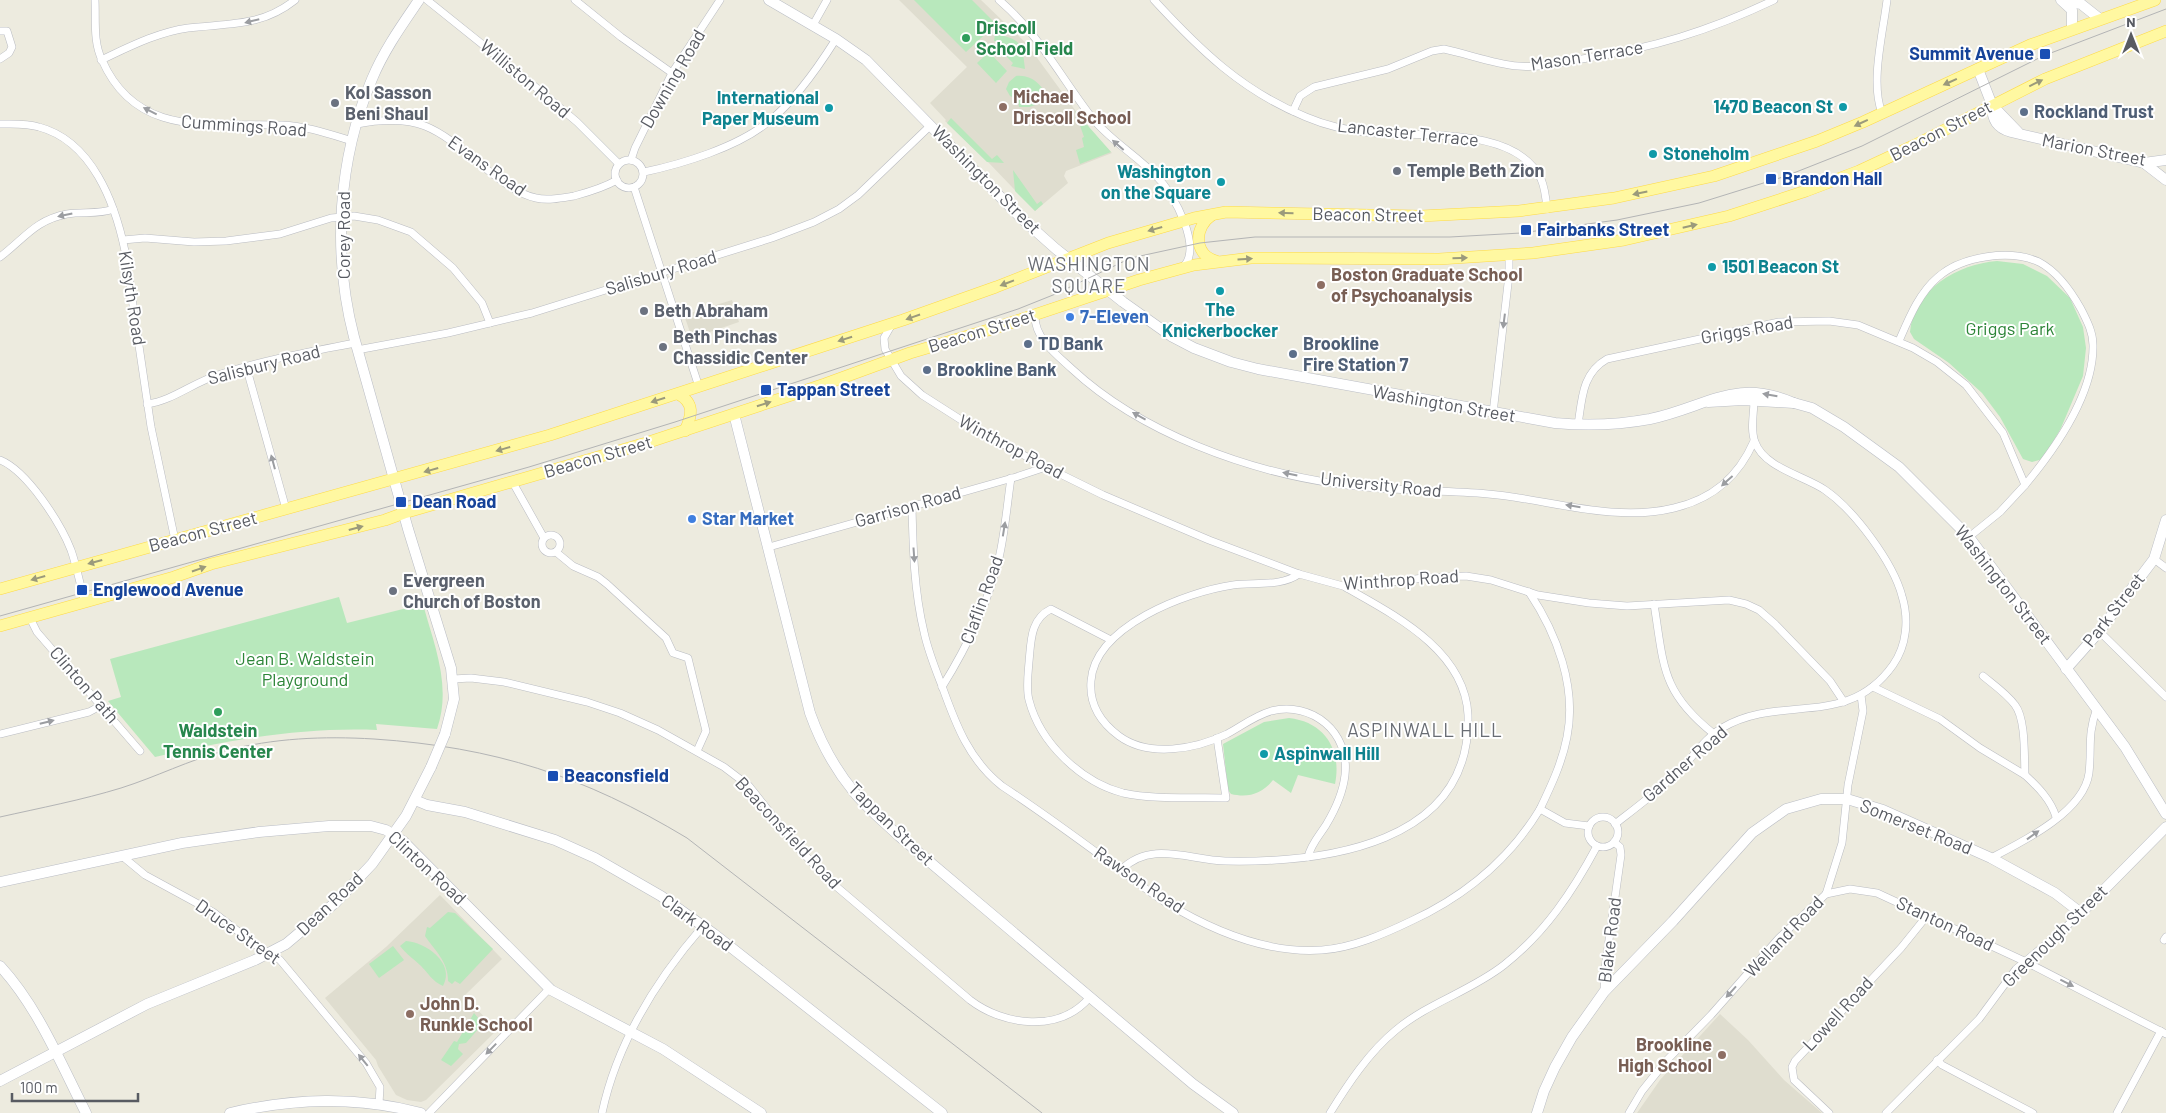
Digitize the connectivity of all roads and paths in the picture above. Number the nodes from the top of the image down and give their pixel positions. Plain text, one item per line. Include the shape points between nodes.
1 (95, 0) edge
2 (295, 0) edge
3 (419, 0) edge
4 (427, 0) edge
5 (575, 0) edge
6 (720, 0) edge
7 (769, 0) edge
8 (827, 0) edge
9 (999, 0) edge
10 (1154, 0) edge
11 (1774, 0) edge
12 (1887, 0) edge
13 (2061, 0) edge
14 (2155, 0) edge
15 (2100, 19) junction
16 (813, 25) junction
17 (2072, 29) junction
18 (0, 31) edge
19 (2166, 31) edge
20 (836, 39) junction
21 (0, 59) edge
22 (102, 60) junction
23 (1978, 69) junction
24 (672, 73) junction
25 (1992, 106) junction
26 (1293, 111) junction
27 (1882, 113) junction
28 (0, 124) edge
29 (357, 124) junction
30 (931, 125) junction
31 (352, 140) junction
32 (631, 160) junction
33 (2166, 160) edge
34 (2144, 163) junction
35 (619, 164) junction
36 (644, 172) junction
37 (616, 180) junction
38 (2166, 180) edge
39 (634, 188) junction
40 (1547, 208) junction
41 (113, 209) junction
42 (1213, 214) junction
43 (342, 217) junction
44 (1183, 220) junction
45 (123, 240) junction
46 (1508, 255) junction
47 (0, 257) edge
48 (1069, 259) junction
49 (1216, 261) junction
50 (1180, 269) junction
51 (661, 274) junction
52 (1109, 290) junction
53 (1035, 315) junction
54 (490, 324) junction
55 (892, 324) junction
56 (1899, 341) junction
57 (356, 347) junction
58 (891, 360) junction
59 (246, 366) junction
60 (699, 387) junction
61 (678, 394) junction
62 (1754, 400) junction
63 (1708, 402) junction
64 (1794, 403) junction
65 (148, 404) junction
66 (1492, 413) junction
67 (734, 414) junction
68 (1578, 425) junction
69 (685, 431) junction
70 (1754, 441) junction
71 (0, 460) edge
72 (1046, 467) junction
73 (1011, 478) junction
74 (394, 480) junction
75 (512, 482) junction
76 (2025, 485) junction
77 (912, 506) junction
78 (286, 510) junction
79 (404, 513) junction
80 (2166, 520) edge
81 (1969, 537) junction
82 (544, 538) junction
83 (175, 540) junction
84 (769, 547) junction
85 (556, 552) junction
86 (2154, 559) junction
87 (76, 567) junction
88 (2166, 568) edge
89 (1299, 574) junction
90 (1343, 586) junction
91 (0, 589) edge
92 (1529, 592) junction
93 (85, 602) junction
94 (1654, 604) junction
95 (30, 618) junction
96 (0, 626) edge
97 (2099, 631) junction
98 (1111, 640) junction
99 (2066, 669) junction
100 (1984, 676) dead end
101 (453, 679) junction
102 (942, 687) junction
103 (1873, 687) junction
104 (1860, 694) junction
105 (2166, 697) edge
106 (1844, 702) junction
107 (102, 705) junction
108 (2097, 708) junction
109 (0, 734) edge
110 (1714, 734) junction
111 (1218, 738) junction
112 (140, 751) dead end
113 (697, 751) junction
114 (2025, 775) junction
115 (1847, 799) junction
116 (415, 800) junction
117 (1540, 809) junction
118 (2166, 814) edge
119 (2056, 817) junction
120 (1615, 824) junction
121 (1590, 826) junction
122 (2166, 826) edge
123 (395, 834) junction
124 (1614, 842) junction
125 (1597, 846) junction
126 (122, 856) junction
127 (1308, 857) junction
128 (1990, 858) junction
129 (1121, 870) junction
130 (0, 882) edge
131 (1826, 894) junction
132 (2081, 913) junction
133 (1926, 917) junction
134 (703, 926) junction
135 (269, 953) junction
136 (2024, 961) junction
137 (0, 966) edge
138 (550, 989) junction
139 (1604, 992) junction
140 (1090, 998) junction
141 (631, 1032) junction
142 (2164, 1032) edge
143 (55, 1052) junction
144 (1937, 1060) junction
145 (0, 1081) edge
146 (379, 1104) junction
147 (416, 1112) edge
148 (86, 1113) edge
149 (230, 1113) edge
150 (429, 1113) edge
151 (602, 1113) edge
152 (761, 1113) edge
153 (942, 1113) edge
154 (1233, 1113) edge
155 (1330, 1113) edge
156 (1536, 1113) edge
157 (1629, 1113) edge
158 (1829, 1113) edge
159 (1886, 1113) edge
160 (2033, 1113) edge
161 (2117, 1113) edge

1 - 22 street, Cummings Road via 98,48
2 -> 22 street via 283,10 249,23 188,28 163,34
3 - 29 street, Corey Road via 378,65
4 - 35 street, Williston Road via 577,122
5 - 24 street
6 - 24 street, Downing Road
7 - 16 street, Washington Street
8 - 16 street
44 -> 9 street via 1160,180 1100,127 1034,34
10 - 26 street, Lancaster Terrace via 1217,64 1261,96
11 - 26 street, Mason Terrace via 1715,27 1671,41 1568,62 1517,66 1444,49 1432,51 1388,69 1314,87 1300,96
12 - 27 street via 1876,84
13 - 15 street via 2081,4
13 - 17 street via 2072,10
14 - 15 main road, Beacon Street
15 - 17 main road, Beacon Street
16 - 20 street, Washington Street
17 - 23 main road, Beacon Street
18 - 21 street via 8,32 12,47
25 -> 19 main road, Beacon Street via 2066,69
20 - 30 street, Washington Street via 871,64
20 - 36 street via 784,107 758,130 726,146
31 -> 22 street, Cummings Road via 297,126 217,126 164,118 125,94
23 - 25 street, Marion Street
23 -> 27 main road, Beacon Street
24 - 32 street, Downing Road
25 - 34 street, Marion Street via 1993,117 2003,130
46 -> 25 main road, Beacon Street via 1624,240 1751,210 1873,164
26 - 40 street, Lancaster Terrace via 1349,129 1458,136 1508,149 1524,158 1538,173
27 -> 40 main road, Beacon Street via 1817,141 1714,176 1634,195
28 - 41 street, Kilsyth Road via 41,127 68,141 91,164
29 - 31 street, Corey Road
29 - 37 street, Evans Road via 402,121 422,125 451,140 512,187 537,198 556,199 589,192
30 - 48 street, Washington Street via 1009,206
30 - 51 street, Salisbury Road via 865,189 839,209 772,238
31 - 43 street, Corey Road
32 - 35 street
32 - 36 street
33 - 34 street, Marion Street
34 - 38 street
35 - 37 street
36 - 39 street via 642,182
37 - 39 street via 625,188
39 - 51 street
40 -> 42 main road, Beacon Street via 1455,215
41 - 45 street, Kilsyth Road
41 -> 47 street via 48,219 33,227
42 - 44 main road, Beacon Street
42 - 49 main road via 1201,225 1199,235 1203,252
43 - 45 street via 280,234 242,240
43 - 54 street via 390,223 419,238 462,277 482,303
43 - 57 street, Corey Road via 343,278
44 -> 48 main road, Beacon Street
44 - 50 street via 1191,250 1189,259
45 - 65 street, Kilsyth Road
49 -> 46 main road, Beacon Street
46 -> 66 street via 1509,275
48 - 52 street, Washington Street
48 -> 55 main road, Beacon Street
49 - 50 main road, Beacon Street
50 - 52 main road, Beacon Street
51 - 54 street, Salisbury Road
51 - 60 street
52 - 53 main road, Beacon Street
52 - 66 street, Washington Street via 1177,339 1231,362
53 - 58 main road, Beacon Street
70 -> 53 street, University Road via 1732,477 1713,494 1671,509 1621,512 1488,494 1337,484 1276,471 1212,452 1160,428 1115,402 1080,376 1042,338 1035,328
54 - 57 street, Salisbury Road
55 - 58 street, Winthrop Road via 884,341
55 -> 60 main road, Beacon Street
56 - 68 street, Griggs Road via 1858,325 1829,321 1779,322 1615,356 1591,370 1583,390
56 - 76 street, Griggs Road via 1937,362 1966,385 2003,434
56 - 76 street via 1911,312 1938,276 1969,261 2002,255 2038,262 2072,292 2091,331 2091,365 2068,427
57 - 59 street, Salisbury Road
57 - 74 street, Corey Road
67 -> 58 main road, Beacon Street
58 - 72 street, Winthrop Road via 906,383 922,395 980,432
59 - 65 street, Salisbury Road
78 -> 59 street
60 - 61 main road, Beacon Street
61 - 69 main road via 691,408
61 -> 74 main road, Beacon Street
62 - 63 street, Washington Street
62 - 64 street, Washington Street
62 - 70 street
64 -> 63 street, Washington Street via 1776,395 1755,393 1726,394
63 - 68 street, Washington Street via 1649,419
64 - 81 street, Washington Street via 1812,408 1844,427 1899,467
65 - 83 street, Kilsyth Road
66 - 68 street, Washington Street
67 - 69 main road, Beacon Street
67 - 84 street, Tappan Street
69 - 75 main road, Beacon Street
70 - 103 street, Gardner Road via 1776,464 1821,487 1841,503 1863,528 1895,578 1905,608 1904,639 1894,663
71 - 87 street via 24,477 38,495 67,541
72 - 73 street, Garrison Road
72 - 89 street, Winthrop Road via 1158,519
73 - 77 street, Garrison Road
102 -> 73 street, Claflin Road via 966,646 994,576
74 - 78 main road, Beacon Street
74 - 79 street, Corey Road
75 - 79 main road, Beacon Street
75 - 82 street
76 - 81 street via 2000,512
77 - 84 street, Garrison Road
77 -> 102 street, Rawson Road via 915,573 922,626
78 - 83 main road, Beacon Street
93 -> 79 main road, Beacon Street via 211,564
79 - 101 street, Dean Road
80 - 86 street, Park Street
81 - 99 street, Washington Street
82 - 85 street via 541,544 544,550
82 - 85 street via 552,534 558,537 560,544
83 -> 87 main road, Beacon Street
84 - 140 street, Tappan Street via 810,714 844,779 899,836
85 - 113 street via 573,566 603,581 666,638 673,653 688,658 706,731
86 - 88 street
86 - 97 street, Park Street
87 -> 91 main road, Beacon Street
87 - 93 street
89 - 90 street, Winthrop Road
89 - 98 street via 1283,581 1227,586 1183,599 1136,622
90 - 92 street, Winthrop Road via 1466,576 1485,578
90 - 127 street via 1406,624 1444,657 1464,693 1468,713 1467,738 1461,762 1450,785 1422,819 1366,845
92 - 94 street, Winthrop Road via 1560,600 1609,605
92 - 117 street, Rawson Road via 1559,652 1569,698 1569,724 1564,749
93 - 95 main road, Beacon Street
94 - 106 street, Winthrop Road via 1730,600 1759,610 1830,681
94 - 110 street via 1670,683 1681,702
95 - 96 main road, Beacon Street
95 - 107 street, Clinton Path via 37,632
97 - 99 street, Park Street
97 - 105 street
98 - 111 street via 1096,663 1091,684 1095,708 1109,728 1127,740 1155,748 1185,748
98 - 111 street via 1051,609 1041,615 1034,627 1028,694 1040,726 1070,763 1102,786 1124,793 1226,798
99 - 108 street, Washington Street
100 - 114 street via 2018,709
101 - 113 street, Beaconsfield Road via 504,682 587,702 645,723
101 - 116 street, Dean Road, bridge via 453,705 445,734
102 - 129 street, Rawson Road via 964,741 986,772
103 - 104 street, Gardner Road
103 - 114 street via 1940,719
104 - 106 street, Gardner Road
104 - 115 street, Welland Road via 1863,711
106 - 110 street, Gardner Road via 1826,707 1758,713
109 -> 107 street via 89,712
107 - 112 street, Clinton Path
108 - 118 street, Washington Street
108 - 119 street via 2090,725 2089,773 2085,787 2078,799
110 - 120 street, Gardner Road via 1667,782
111 - 127 street via 1259,716 1280,710 1302,711 1316,716 1335,731 1344,752 1344,780 1335,808
113 - 140 street, Beaconsfield Road via 745,782 814,866 979,1007 1006,1018 1037,1022 1066,1016
114 - 119 street via 2039,789
115 - 128 street, Somerset Road via 1883,810
115 - 131 street, Welland Road via 1842,842
115 - 139 street, Somerset Road via 1806,802 1768,820 1752,833
116 - 123 street, Dean Road
116 - 134 street, Clark Road via 555,840 595,858 661,896
117 - 121 street via 1565,822
117 - 129 street, Rawson Road via 1506,856 1460,894 1401,926 1330,949 1286,950 1234,935 1171,905
128 -> 119 street via 2030,838
120 - 121 street via 1602,818
120 - 124 street via 1618,833
121 - 125 street via 1590,839
122 - 132 street, Greenough Street
123 - 126 street, Clinton Road via 366,825 303,828 212,838
123 - 135 street, Dean Road via 340,899 286,944
123 - 138 street, Clinton Road
124 - 125 street via 1606,847
124 - 139 street, Blake Road via 1620,847 1621,855
125 - 155 street via 1571,892 1528,944 1487,977 1397,1029 1366,1060
126 - 130 street, Clinton Road
126 - 135 street, Druce Street via 146,875 213,912
127 - 129 street via 1224,861 1156,852 1140,857
128 - 132 street, Somerset Road via 2055,893
131 - 133 street, Stanton Road via 1850,889 1877,893
131 -> 157 street, Welland Road via 1779,938 1666,1061
132 - 136 street, Greenough Street
133 - 136 street, Stanton Road
133 - 158 street, Lowell Road via 1792,1067 1794,1080
134 - 141 street via 668,969
134 - 153 street, Clark Road
135 - 143 street, Dean Road via 167,995
146 -> 135 street, Druce Street via 380,1087 366,1063 283,963
136 -> 142 street, Stanton Road
136 - 144 street, Greenough Street via 2008,977 1979,1019
137 - 143 street via 16,983
138 - 141 street, Clinton Road
138 -> 150 street
139 - 156 street, Blake Road via 1555,1067
140 - 154 street, Tappan Street
141 - 151 street via 614,1072
141 - 152 street, Clinton Road via 680,1059
142 - 161 street
143 - 145 street, Dean Road
143 - 148 street
144 - 159 street, Greenough Street
144 - 160 street
146 - 147 street
146 - 149 street via 298,1102

